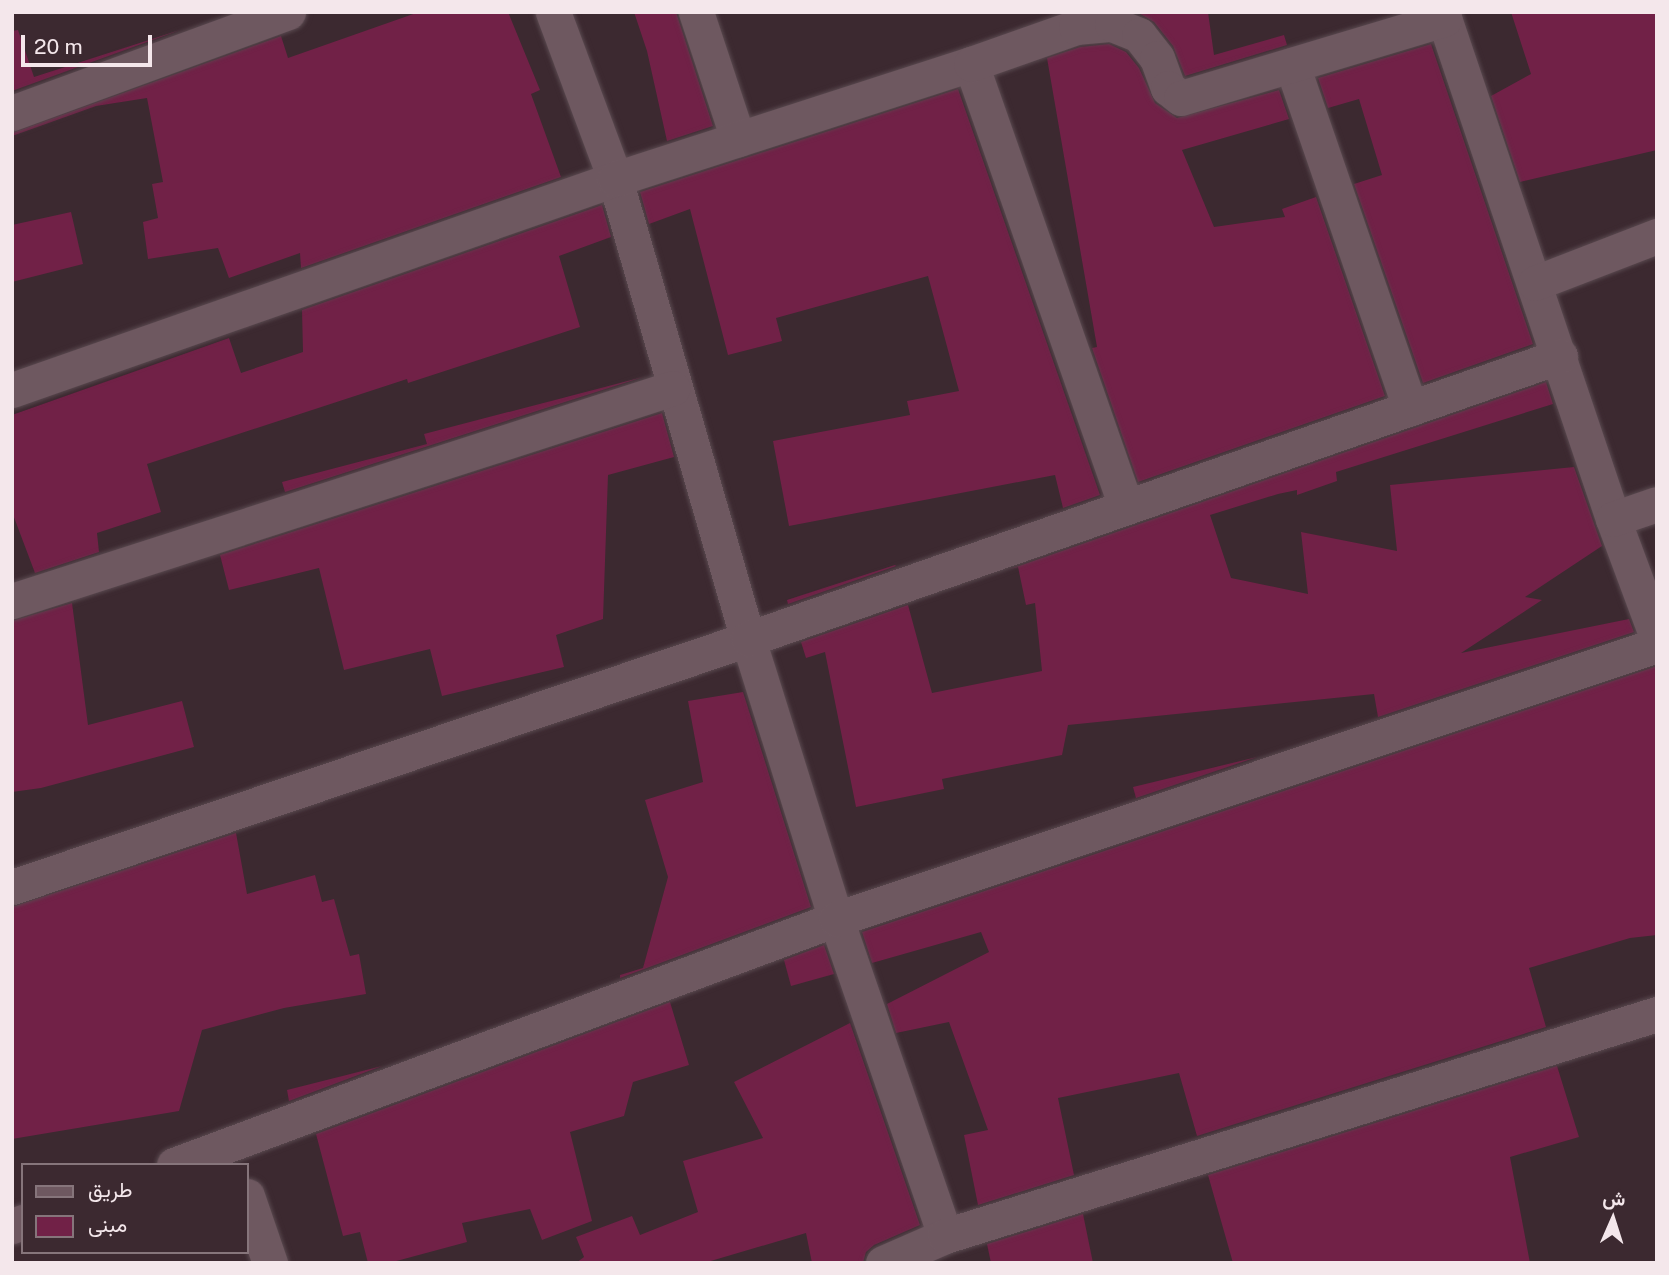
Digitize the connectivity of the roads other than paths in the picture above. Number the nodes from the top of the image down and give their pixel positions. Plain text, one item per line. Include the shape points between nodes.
1 (288, 12) edge
2 (553, 12) edge
3 (696, 12) edge
4 (1443, 16) edge
5 (971, 64) junction
6 (1292, 65) junction
7 (12, 113) edge
8 (738, 139) junction
9 (615, 179) junction
10 (1657, 236) edge
11 (1535, 283) junction
12 (1560, 356) junction
13 (673, 388) junction
14 (12, 390) edge
15 (1409, 408) junction
16 (1657, 504) edge
17 (1126, 507) junction
18 (1613, 519) junction
19 (12, 601) edge
20 (1657, 637) edge
21 (748, 639) junction
22 (1657, 645) edge
23 (12, 887) edge
24 (836, 919) junction
25 (1657, 1014) edge
26 (232, 1154) edge
27 (185, 1163) edge
28 (248, 1199) edge
29 (945, 1236) junction
30 (270, 1263) edge
31 (883, 1263) edge

1 - 7 street
2 - 9 street
3 - 8 street
4 - 6 street
4 - 11 street
5 - 6 street via 1076,27 1112,24 1139,35 1150,46 1168,88 1181,98
5 - 8 street
5 - 17 street
6 - 15 street
8 - 9 street
9 - 13 street
9 - 14 street
10 - 11 street
11 - 12 street
12 - 15 street
12 - 18 street
13 - 19 street
13 - 21 street
15 - 17 street
16 - 18 street
17 - 21 street
18 - 20 street
21 - 23 street
21 - 24 street
22 - 24 street
24 - 26 street
24 - 29 street
25 - 29 street
26 - 27 street
28 - 30 street
29 - 31 street

